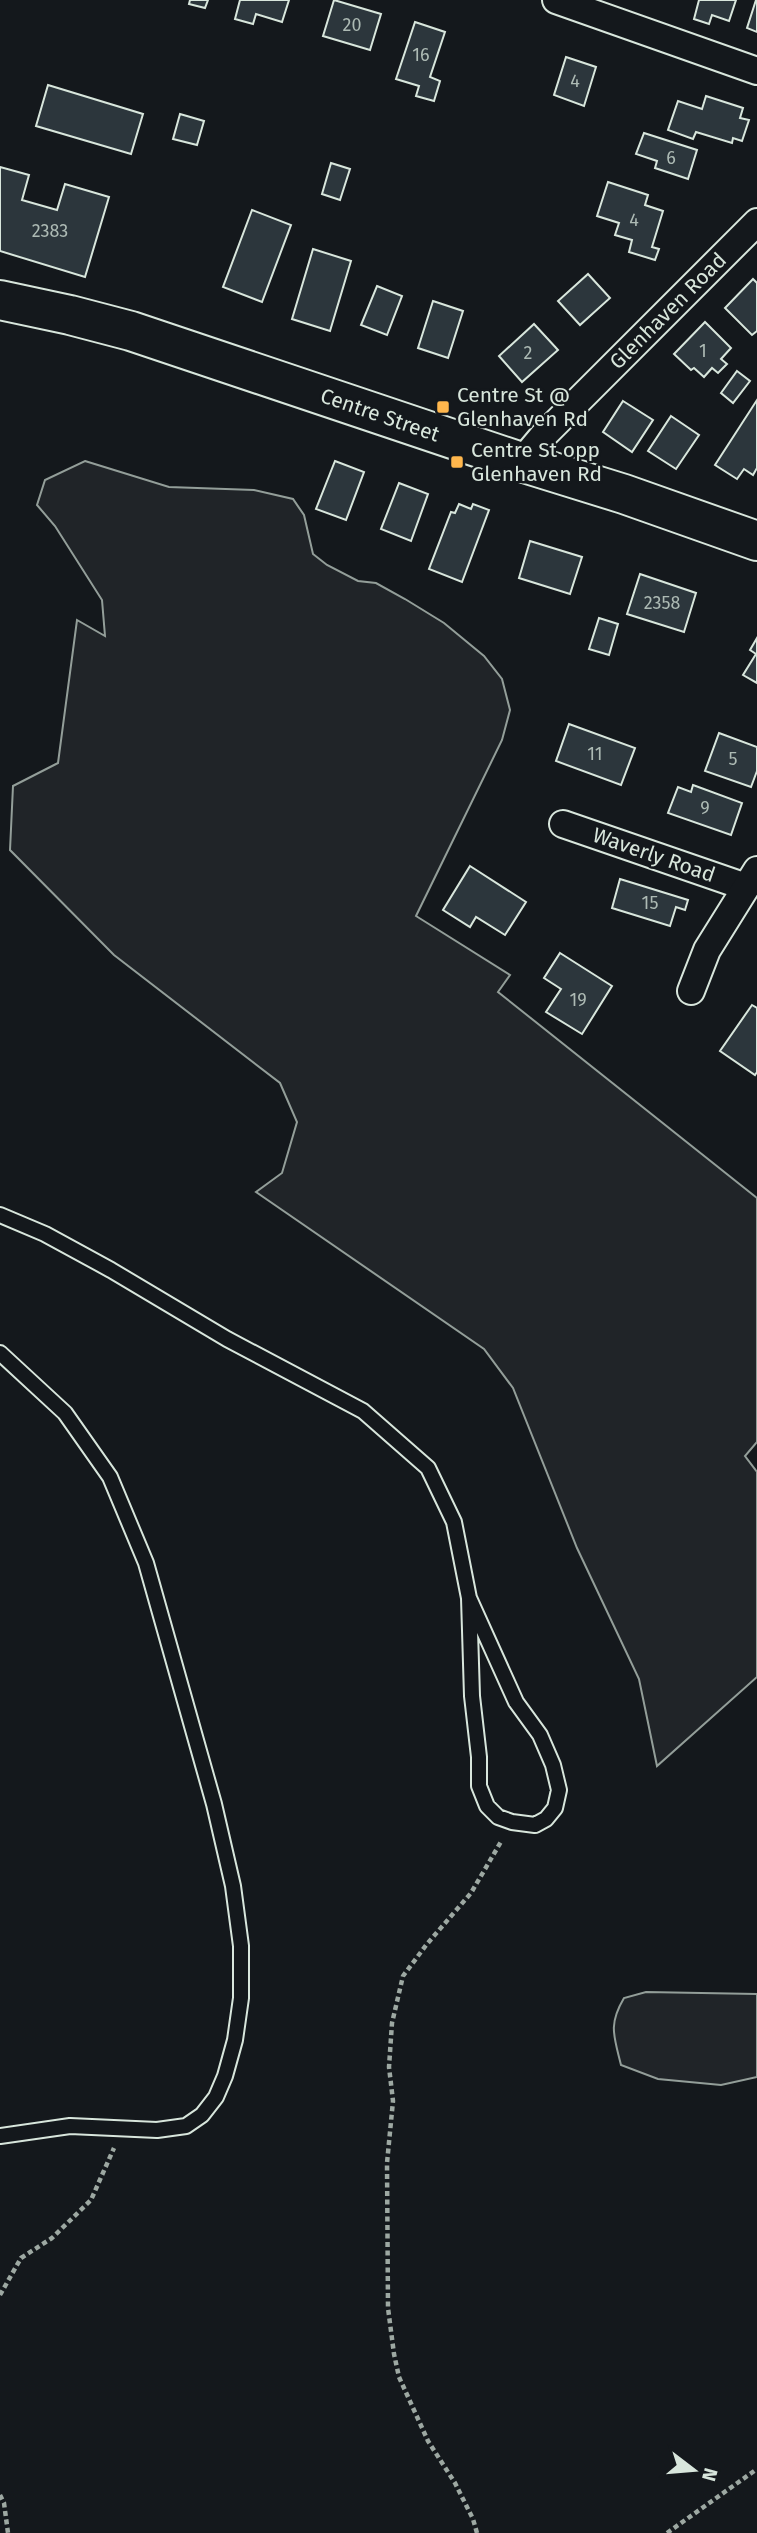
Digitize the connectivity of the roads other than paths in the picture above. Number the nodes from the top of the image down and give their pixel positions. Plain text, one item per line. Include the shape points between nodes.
1 (556, 0) edge
2 (757, 71) edge
3 (757, 222) edge
4 (0, 300) edge
5 (521, 462) junction
6 (757, 541) edge
7 (563, 824) dead end
8 (751, 878) edge
9 (691, 991) dead end
10 (0, 1215) edge
11 (0, 1353) edge
12 (469, 1598) junction
13 (0, 2136) edge

1 - 2 street
3 - 5 street, Glenhaven Road
4 - 5 main road, Centre Street via 131,331
5 - 6 main road, Centre Street
7 - 8 street, Waverly Road
8 - 9 street via 707,950
10 - 12 lane via 45,1234 363,1411 428,1468 454,1522
11 - 13 lane via 65,1413 110,1477 146,1563 214,1804 241,1946 235,2040 216,2097 202,2115 186,2126 157,2130 70,2126
12 - 12 lane via 479,1786 487,1807 498,1817 535,1825 555,1808 559,1790 553,1765 540,1735 516,1702

